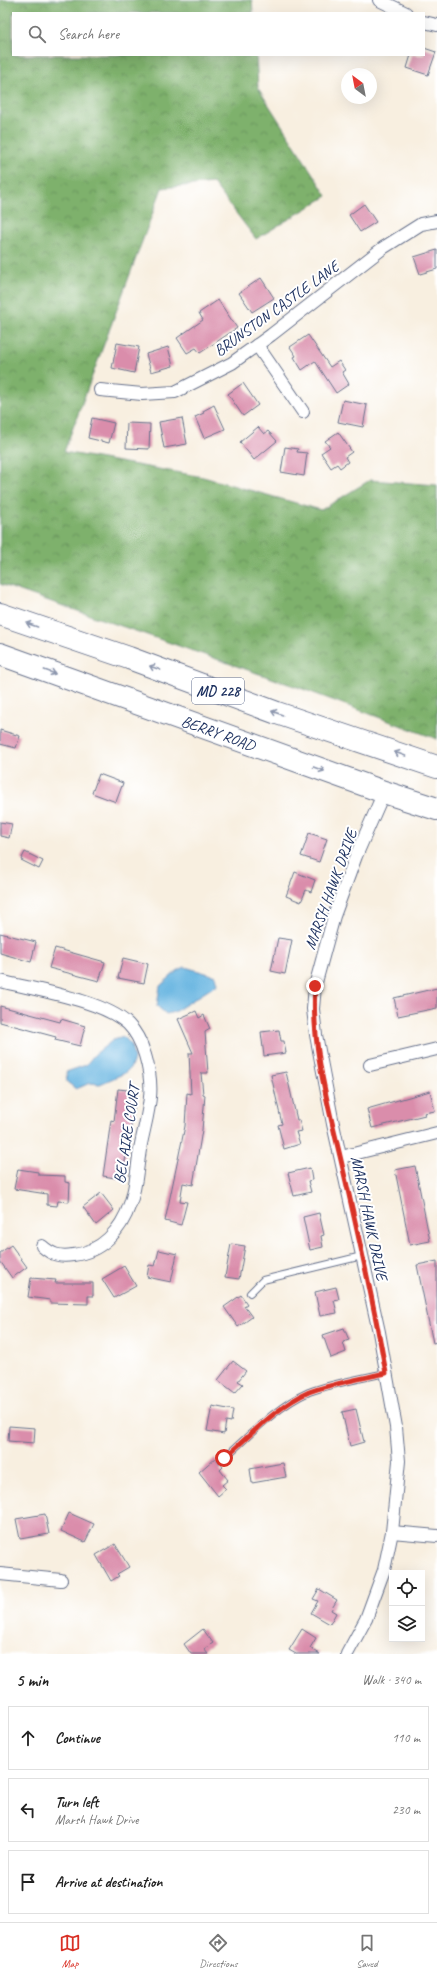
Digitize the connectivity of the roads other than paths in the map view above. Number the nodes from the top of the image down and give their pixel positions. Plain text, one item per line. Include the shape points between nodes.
1 (378, 0) edge
2 (404, 12) edge
3 (425, 22) edge
4 (437, 25) edge
5 (437, 221) edge
6 (257, 344) junction
7 (100, 390) dead end
8 (303, 412) dead end
9 (0, 614) edge
10 (0, 654) edge
11 (437, 767) edge
12 (384, 792) junction
13 (437, 809) edge
14 (0, 980) edge
15 (437, 1049) edge
16 (370, 1065) dead end
17 (437, 1133) edge
18 (341, 1157) junction
19 (42, 1246) dead end
20 (362, 1256) junction
21 (250, 1293) dead end
22 (386, 1373) junction
23 (224, 1458) dead end
24 (392, 1532) junction
25 (437, 1536) edge
26 (0, 1574) edge
27 (61, 1580) dead end
28 (347, 1654) edge

1 - 2 street
3 - 4 street
5 - 6 street, BRUNSTON CASTLE LANE via 421,224 383,248
6 - 7 street, BRUNSTON CASTLE LANE via 232,363 175,392 142,394
6 - 8 street
11 -> 9 highway, MD 228
10 -> 12 highway, BERRY ROAD / MD 228
12 - 13 highway, BERRY ROAD / MD 228
12 - 18 street, MARSH HAWK DRIVE via 356,856 334,916 315,986 313,1009 316,1035
14 - 19 street, BEL AIRE COURT via 102,1007 128,1024 136,1034 151,1074 150,1107 130,1204 121,1222 101,1246 91,1251 62,1256 50,1253
15 - 16 street
17 - 18 street
18 - 20 street, MARSH HAWK DRIVE
20 - 21 lane via 263,1280
20 - 22 street, MARSH HAWK DRIVE
22 - 23 lane via 310,1392 271,1418
22 - 24 street, MARSH HAWK DRIVE via 396,1427 399,1461
24 - 25 street
24 - 28 street, MARSH HAWK DRIVE via 384,1570 366,1619
26 - 27 street

